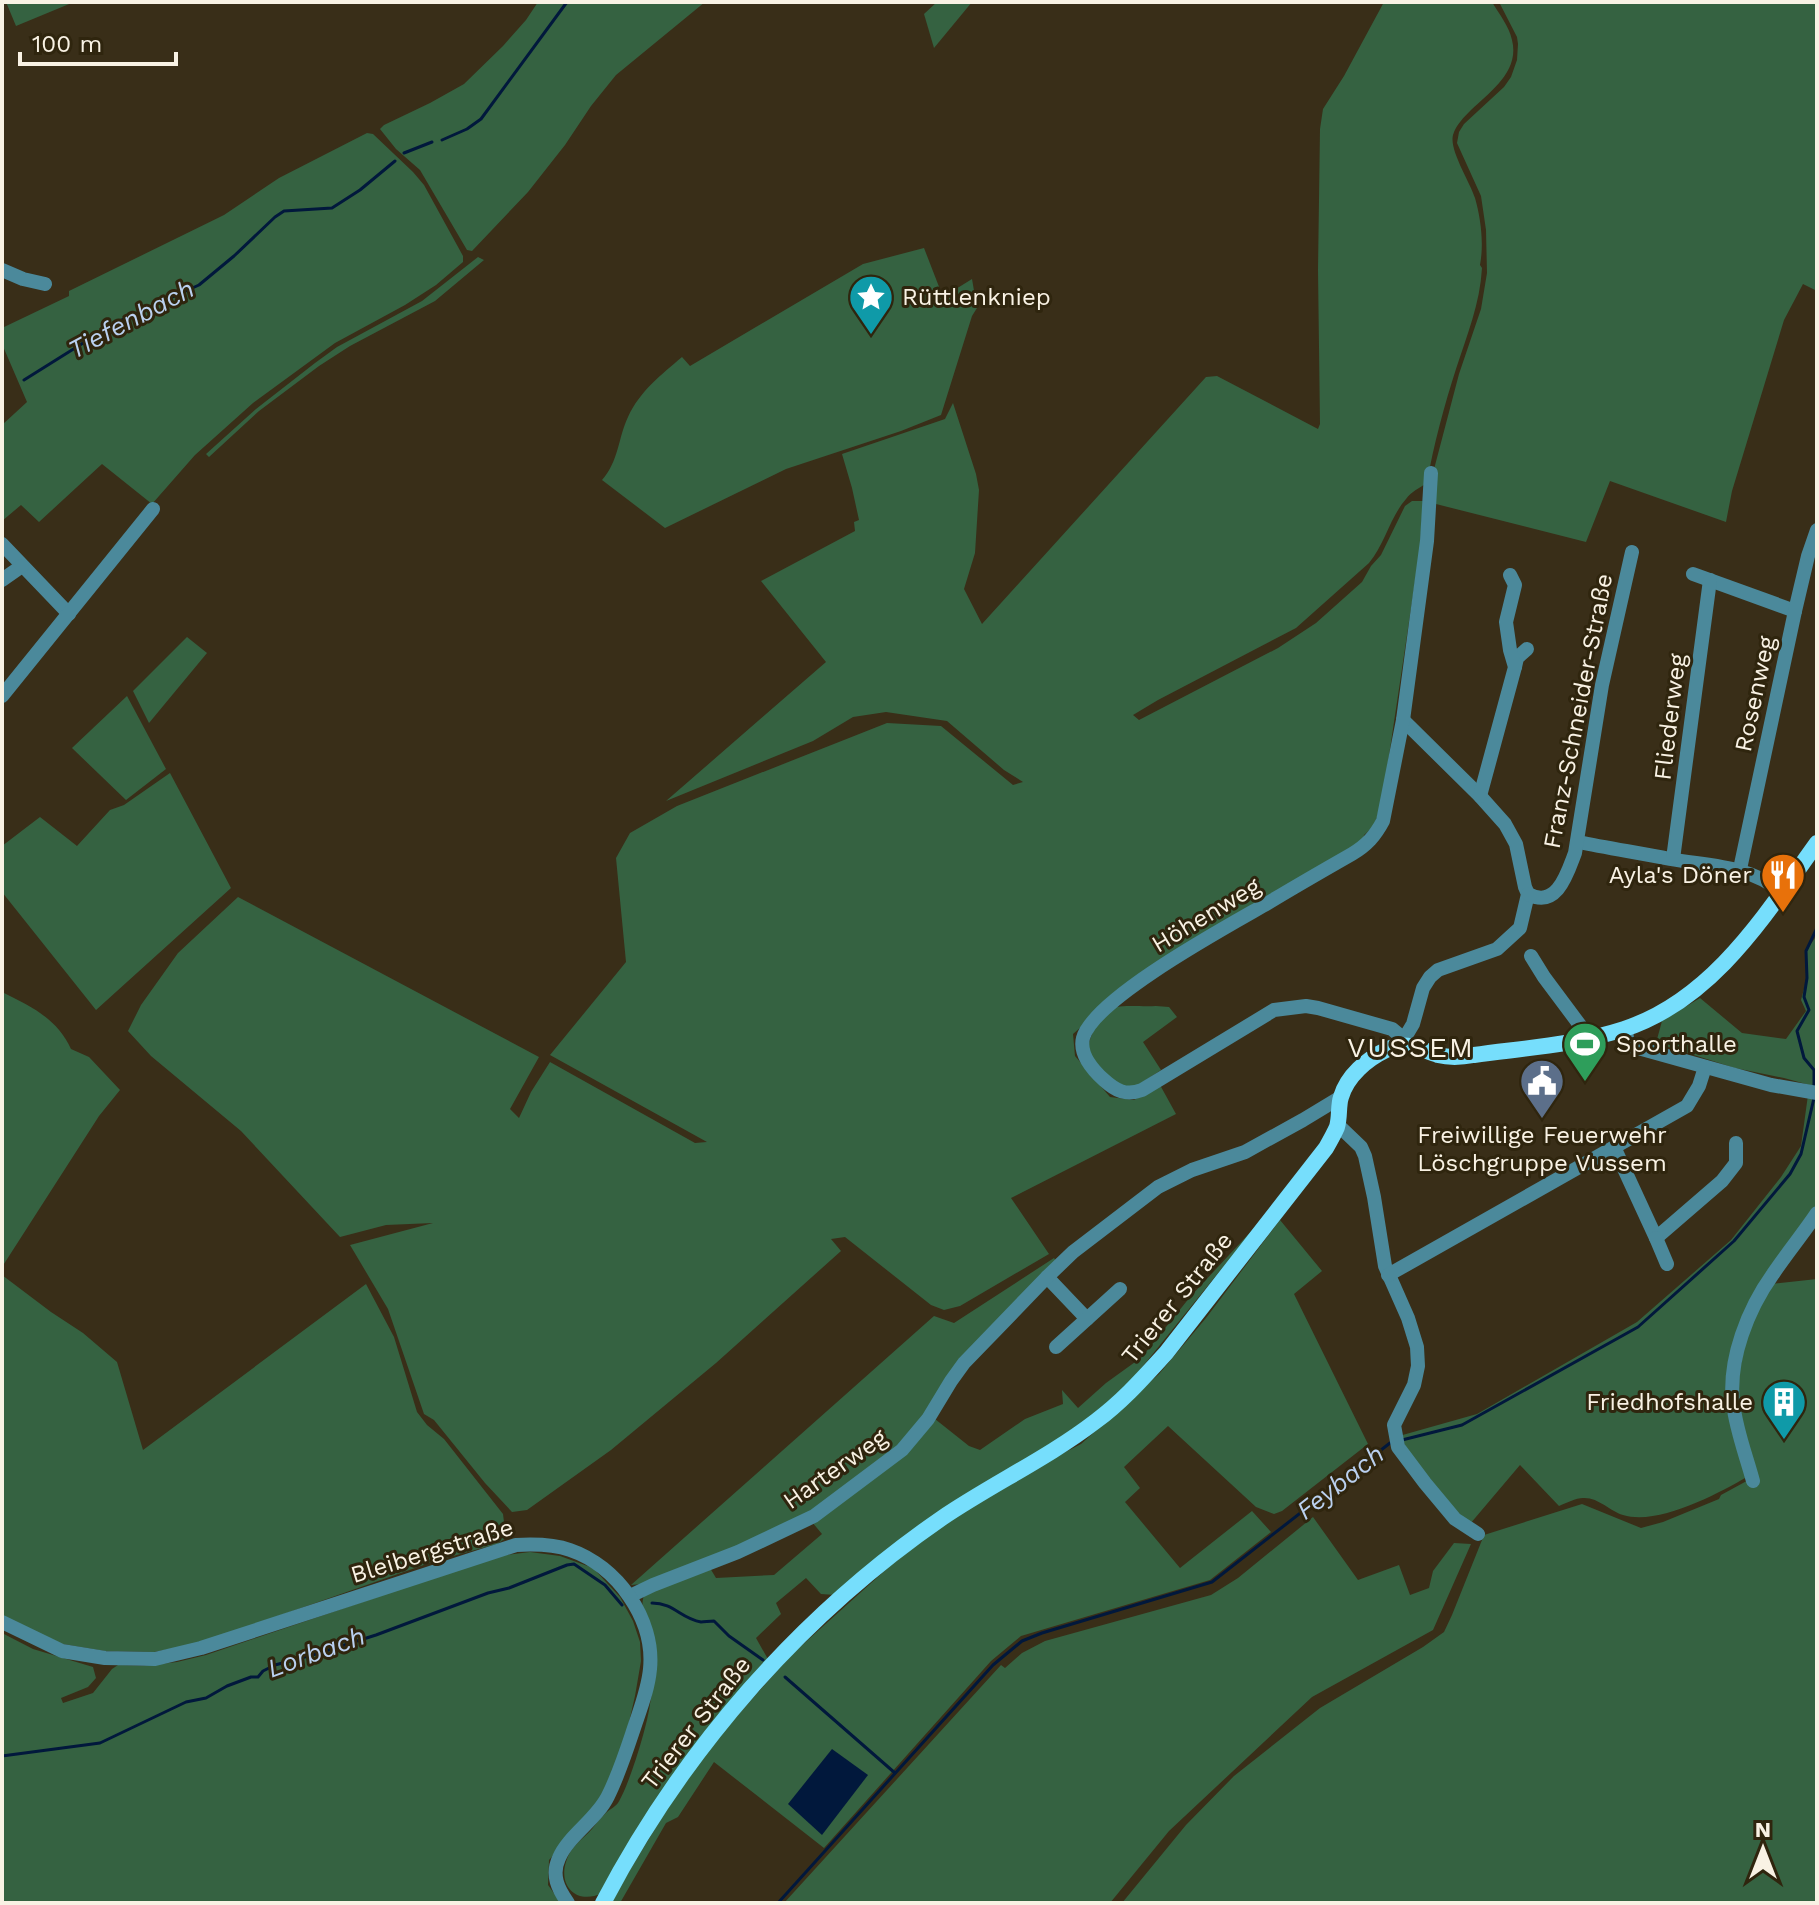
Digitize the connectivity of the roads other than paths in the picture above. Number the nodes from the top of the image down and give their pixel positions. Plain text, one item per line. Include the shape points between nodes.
1 (2, 270) edge
2 (45, 284) dead end
3 (1431, 473) dead end
4 (153, 509) dead end
5 (1817, 530) edge
6 (2, 544) edge
7 (1632, 552) dead end
8 (22, 566) junction
9 (1693, 574) dead end
10 (1510, 575) dead end
11 (2, 580) edge
12 (1710, 580) junction
13 (1795, 611) junction
14 (69, 614) junction
15 (1527, 649) dead end
16 (1515, 667) junction
17 (2, 696) edge
18 (1403, 720) junction
19 (1480, 796) junction
20 (1578, 842) junction
21 (1817, 843) edge
22 (1673, 859) junction
23 (1740, 869) junction
24 (1781, 892) junction
25 (1528, 894) junction
26 (1531, 956) dead end
27 (1626, 1028) junction
28 (1586, 1039) junction
29 (1404, 1042) junction
30 (1705, 1067) junction
31 (1811, 1092) edge
32 (1341, 1097) junction
33 (1338, 1125) junction
34 (1736, 1143) dead end
35 (1614, 1147) junction
36 (1817, 1213) edge
37 (1656, 1238) junction
38 (1667, 1264) dead end
39 (1388, 1275) junction
40 (1047, 1277) junction
41 (1120, 1289) dead end
42 (1087, 1319) junction
43 (1056, 1347) dead end
44 (1753, 1481) dead end
45 (1478, 1534) dead end
46 (630, 1596) junction
47 (2, 1622) edge
48 (568, 1903) edge
49 (603, 1903) edge

1 - 2 street
3 - 18 street, Höhenweg
4 - 14 street
5 - 13 street, Rosenweg
6 - 8 street
7 - 20 street, Franz-Schneider-Straße via 1602,685
8 - 11 street
8 - 14 street
9 - 12 street
10 - 16 street via 1515,585 1506,622
12 - 13 street
12 - 22 street, Fliederweg
13 - 23 street, Rosenweg
14 - 17 street
15 - 16 street
16 - 19 street
18 - 19 street
18 - 29 street, Höhenweg via 1383,821 1368,844 1171,959 1107,1008 1082,1039 1083,1054 1096,1073 1118,1091 1134,1093 1274,1010 1318,1008 1392,1029
19 - 25 street via 1516,844
20 - 22 street
20 - 25 street, Franz-Schneider-Straße via 1557,891 1540,898
21 - 24 main road
22 - 23 street
23 - 24 street
24 - 27 main road via 1731,956 1693,992
25 - 29 street via 1520,928 1497,949 1430,977
26 - 28 street
27 - 28 main road
27 - 30 street via 1631,1046
28 - 29 main road via 1462,1057
29 - 32 main road, Trierer Straße via 1364,1063
30 - 31 street
30 - 35 street via 1687,1106
32 - 33 main road, Trierer Straße
32 - 40 street, Harterweg via 1245,1152 1158,1187
33 - 39 street via 1365,1156
33 - 49 main road, Trierer Straße via 1244,1255 1126,1396 1065,1444 943,1517 786,1649 686,1767
34 - 37 street via 1736,1163 1722,1181
35 - 37 street
35 - 39 street
36 - 44 street via 1759,1295 1737,1356 1732,1399
37 - 38 street
39 - 45 street via 1408,1318 1418,1365 1394,1425 1396,1441 1455,1519
40 - 42 street
40 - 46 street, Harterweg via 957,1371 902,1450 814,1516
41 - 42 street
42 - 43 street
46 - 47 street, Bleibergstraße via 610,1573 570,1549 516,1545 155,1659 62,1651
46 - 48 street, Bleibergstraße via 649,1644 648,1681 607,1798 558,1858 556,1882

